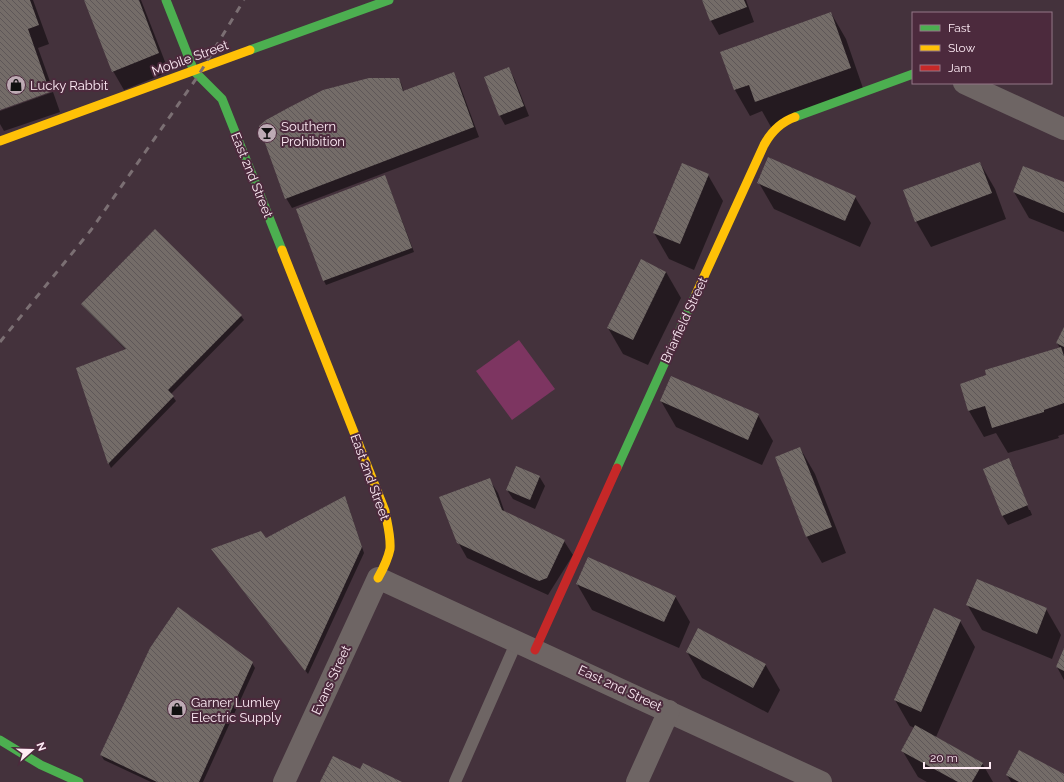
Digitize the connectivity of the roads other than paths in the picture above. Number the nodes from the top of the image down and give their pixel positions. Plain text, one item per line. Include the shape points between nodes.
1 (166, 0) edge
2 (389, 0) edge
3 (194, 71) junction
4 (912, 74) edge
5 (966, 84) edge
6 (1064, 129) edge
7 (0, 141) edge
8 (378, 578) junction
9 (526, 645) junction
10 (669, 711) junction
11 (0, 740) edge
12 (79, 782) edge
13 (284, 782) edge
14 (455, 782) edge
15 (637, 782) edge
16 (821, 782) edge

1 - 3 street, East 2nd Street
2 - 3 street, Mobile Street
3 - 7 street, Mobile Street
3 - 8 street, East 2nd Street via 222,99 385,511 390,546
4 - 9 street, Briarfield Street via 792,118 769,136 671,349
5 - 6 street
8 - 9 street, East 2nd Street
8 - 13 street, Evans Street
9 - 10 street, East 2nd Street
9 - 14 lane
10 - 15 street
10 - 16 street, East 2nd Street
11 - 12 street via 41,765

